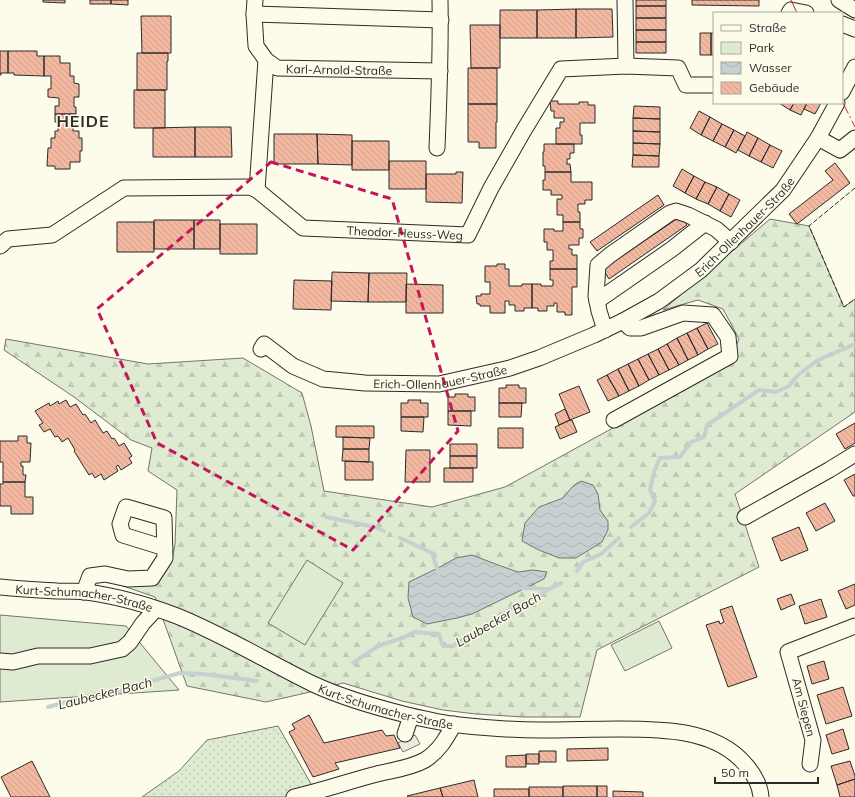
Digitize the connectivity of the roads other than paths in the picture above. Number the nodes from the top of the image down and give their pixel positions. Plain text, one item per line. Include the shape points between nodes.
1 (440, 0) edge
2 (625, 0) edge
3 (839, 0) edge
4 (254, 7) edge
5 (855, 10) edge
6 (790, 12) edge
7 (801, 12) edge
8 (441, 20) junction
9 (843, 24) edge
10 (855, 29) edge
11 (266, 60) junction
12 (626, 66) junction
13 (855, 68) edge
14 (440, 71) junction
15 (713, 85) edge
16 (843, 90) edge
17 (835, 104) edge
18 (818, 138) junction
19 (855, 138) edge
20 (437, 148) dead end
21 (257, 190) junction
22 (706, 223) junction
23 (731, 242) junction
24 (0, 246) edge
25 (597, 302) junction
26 (623, 321) junction
27 (605, 330) junction
28 (261, 350) dead end
29 (614, 420) dead end
30 (855, 454) edge
31 (745, 517) dead end
32 (164, 548) dead end
33 (0, 588) edge
34 (84, 592) junction
35 (156, 609) junction
36 (855, 626) edge
37 (0, 662) edge
38 (411, 716) junction
39 (454, 724) junction
40 (405, 734) dead end
41 (810, 764) dead end
42 (294, 797) edge
43 (761, 797) edge

1 - 8 street
2 - 12 street
3 - 5 street
4 - 8 street
4 - 11 street via 256,46
6 - 7 street
8 - 14 street
9 - 10 street
11 - 14 street, Karl-Arnold-Straße via 277,68
11 - 21 street
12 - 15 street, Theodor-Heuss-Weg via 678,68 686,85
12 - 21 street, Theodor-Heuss-Weg via 561,69 491,188 468,235 303,228
13 - 16 street
14 - 20 street
17 - 18 street, Erich-Ollenhauer-Straße
18 - 19 street via 840,150
18 - 23 street, Erich-Ollenhauer-Straße via 783,190
21 - 24 street via 250,187 124,188 52,235 8,240
22 - 23 street
22 - 25 street
22 - 25 street via 676,211 670,213 610,255 598,265
23 - 26 street, Erich-Ollenhauer-Straße via 701,270 659,301
25 - 27 street
26 - 27 street, Erich-Ollenhauer-Straße
26 - 29 street via 630,328 641,328 683,312 713,315 728,337 730,356
27 - 28 street, Erich-Ollenhauer-Straße via 510,368 439,384 365,383 323,379 293,366 264,344
30 - 31 street
32 - 34 street via 164,558 152,578 128,579 105,574 90,576
33 - 34 street, Kurt-Schumacher-Straße
34 - 35 street, Kurt-Schumacher-Straße via 106,595
35 - 37 street via 122,649 90,656 38,656 13,662
35 - 38 street, Kurt-Schumacher-Straße via 213,632 307,681 340,695
36 - 41 street, Am Siepen via 788,652 813,740
38 - 39 street, Kurt-Schumacher-Straße
38 - 40 street
39 - 42 street via 436,752 409,767
39 - 43 street, Kurt-Schumacher-Straße via 541,730 642,729 694,735 721,745 741,759 758,782

